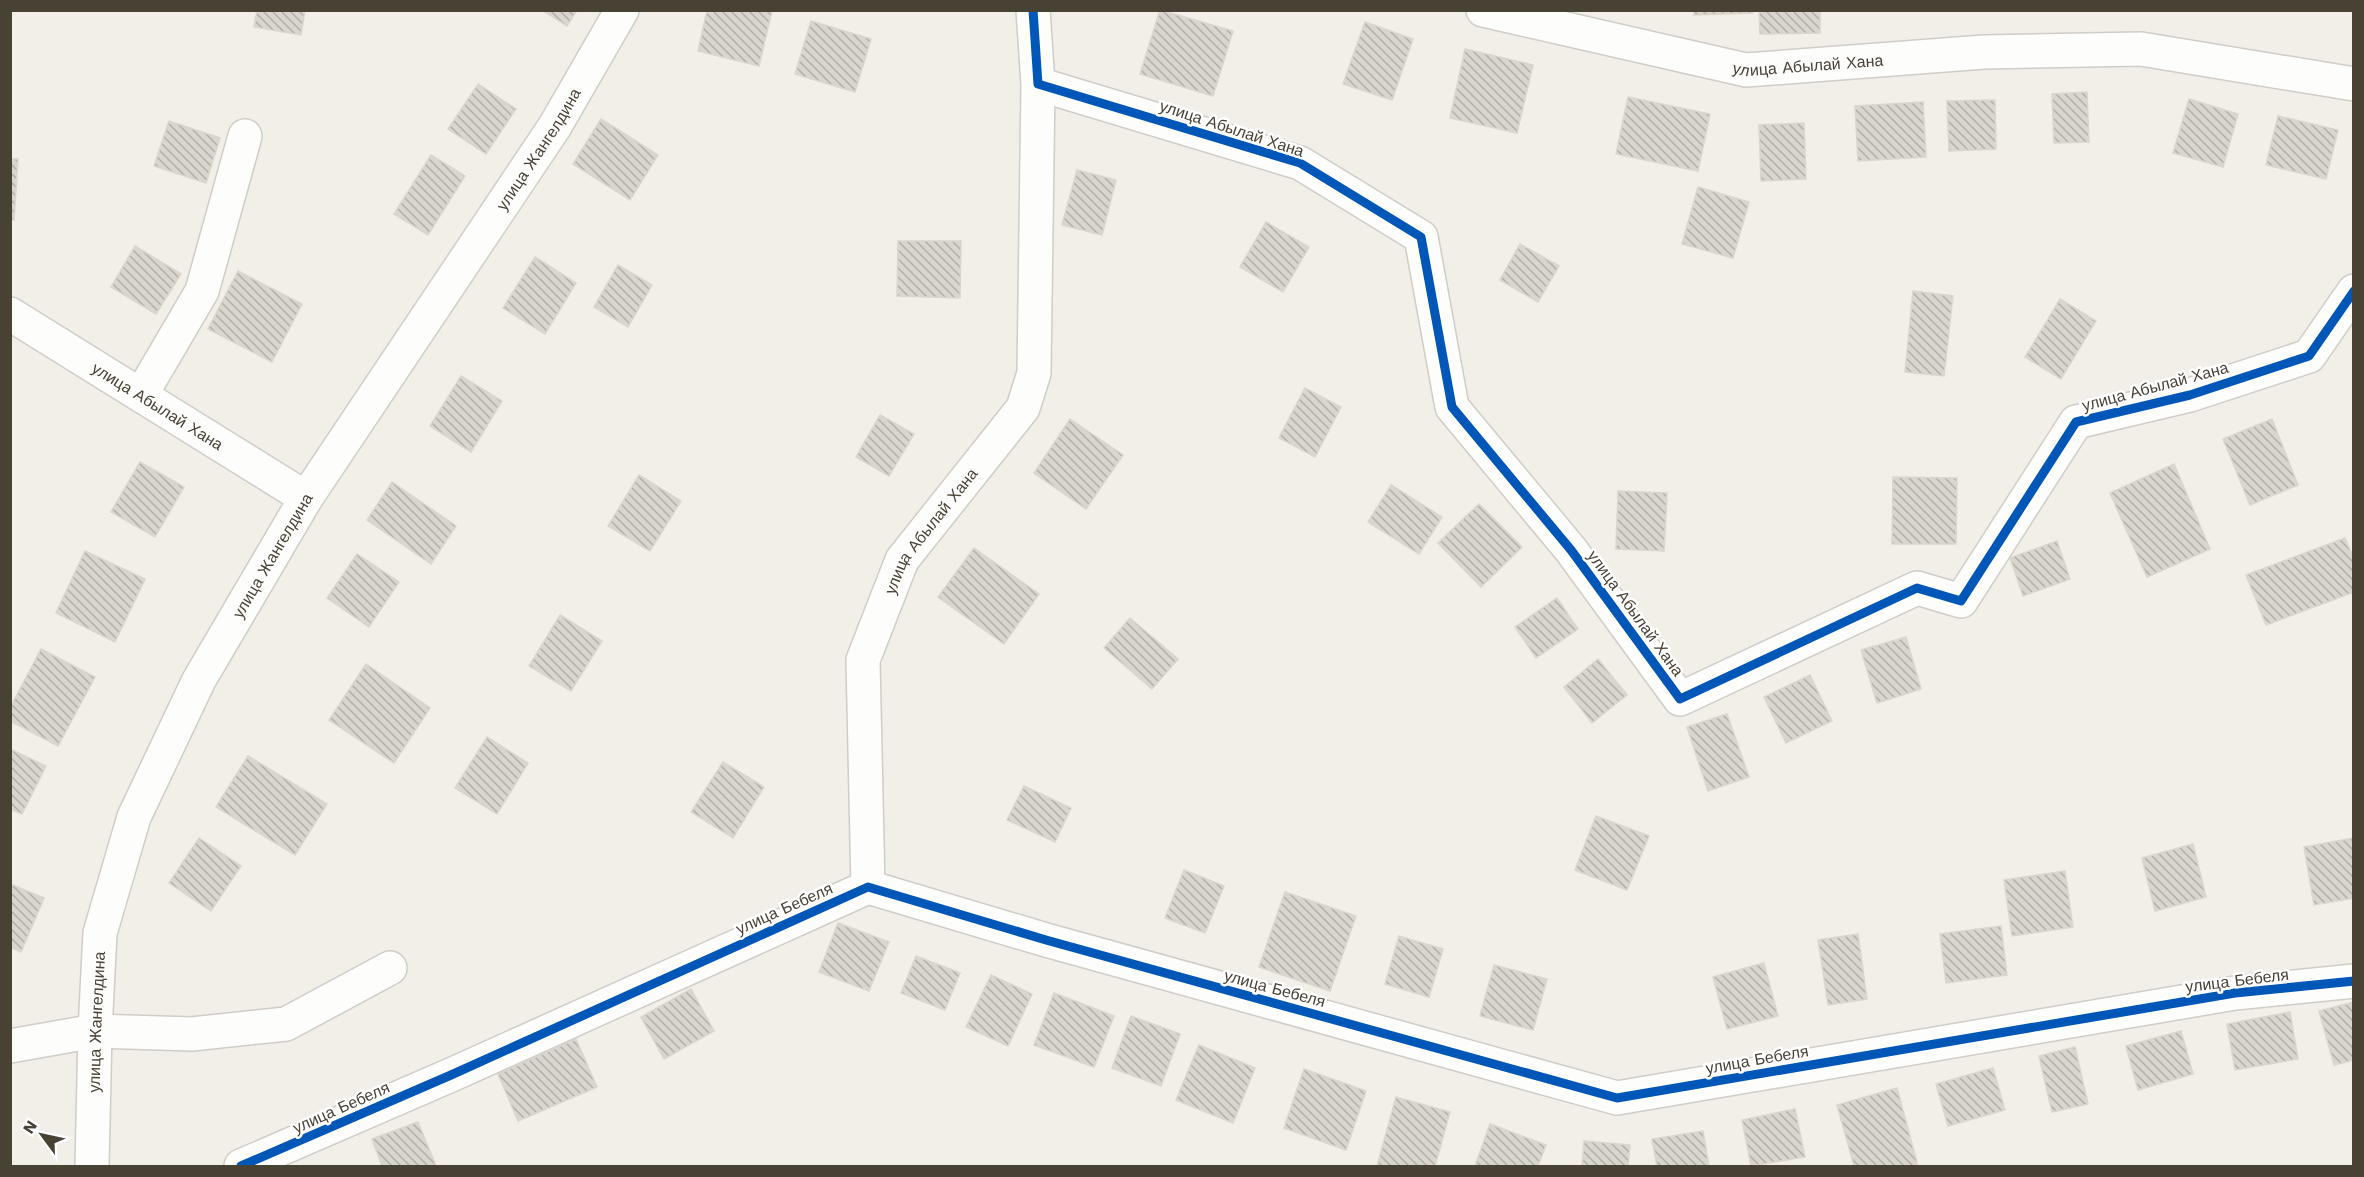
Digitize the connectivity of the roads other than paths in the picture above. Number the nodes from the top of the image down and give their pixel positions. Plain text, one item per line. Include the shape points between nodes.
1 (622, 10) edge
2 (1033, 10) edge
3 (1483, 10) edge
4 (1038, 84) junction
5 (2354, 84) edge
6 (245, 136) dead end
7 (2354, 291) edge
8 (10, 314) edge
9 (141, 395) junction
10 (306, 498) junction
11 (867, 887) junction
12 (390, 968) dead end
13 (2354, 981) edge
14 (95, 1031) junction
15 (18, 1037) edge
16 (92, 1167) edge
17 (241, 1167) edge

1 - 10 street, улица Жангелдина via 555,126
2 - 4 street, улица Абылай Хана
3 - 5 street, улица Абылай Хана via 1746,70 1984,52 2141,48
4 - 7 street, улица Абылай Хана via 1300,163 1421,237 1452,407 1571,550 1680,699 1917,588 1961,601 2076,422 2190,395 2309,356
4 - 11 street, улица Абылай Хана via 1034,373 1023,408 902,560 863,660
6 - 9 street via 202,291
8 - 9 street, улица Абылай Хана
9 - 10 street, улица Абылай Хана
10 - 14 street, улица Жангелдина via 200,680 134,817 100,933
11 - 13 street, улица Бебеля via 1617,1098 2235,993
11 - 17 street, улица Бебеля
12 - 14 street via 286,1024 192,1034
14 - 15 street
14 - 16 street, улица Жангелдина

